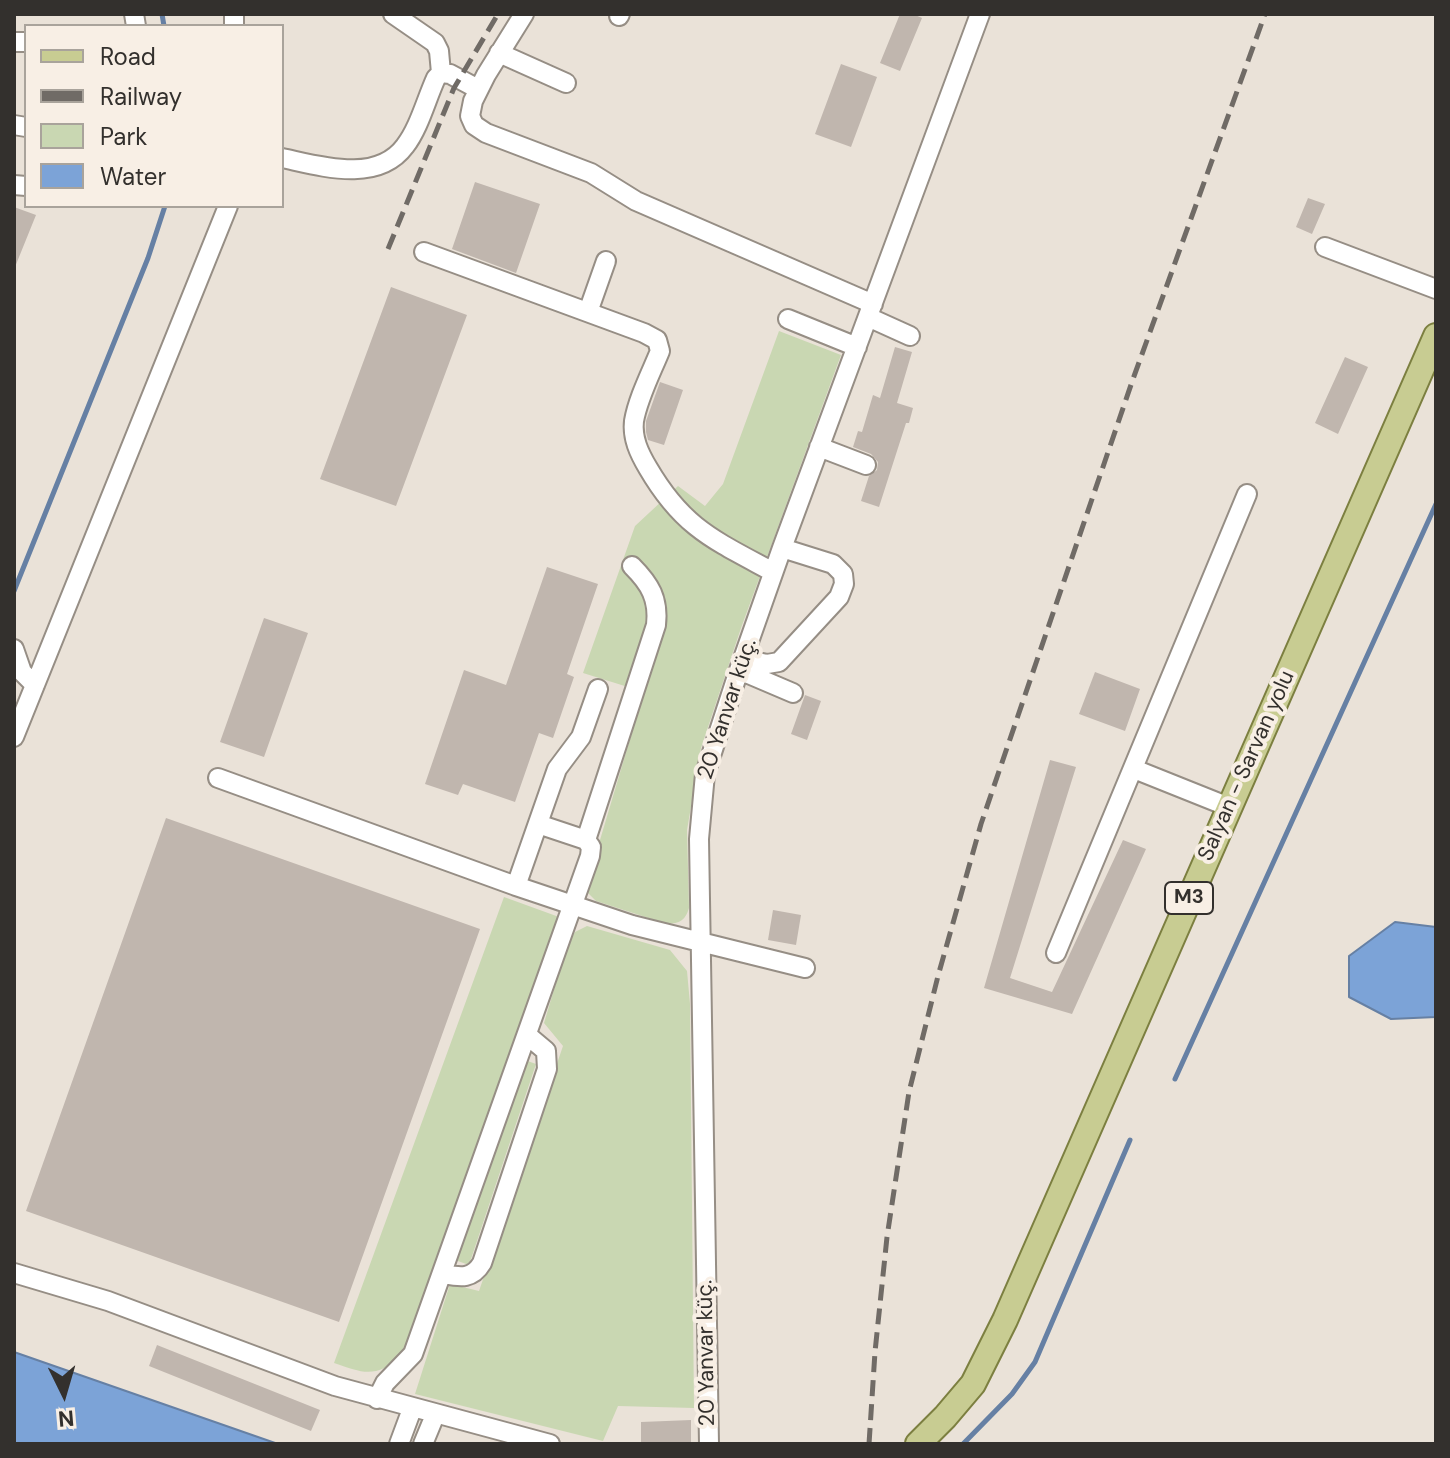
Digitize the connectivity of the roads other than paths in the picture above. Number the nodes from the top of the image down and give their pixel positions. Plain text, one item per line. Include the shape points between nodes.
1 (393, 14) edge
2 (524, 14) edge
3 (980, 14) edge
4 (499, 53) junction
5 (441, 73) junction
6 (566, 83) dead end
7 (478, 89) junction
8 (284, 158) edge
9 (227, 208) edge
10 (1325, 247) dead end
11 (424, 252) dead end
12 (606, 261) dead end
13 (1436, 289) edge
14 (871, 311) junction
15 (588, 312) junction
16 (788, 319) dead end
17 (910, 336) dead end
18 (1436, 336) edge
19 (857, 347) junction
20 (819, 447) junction
21 (866, 465) dead end
22 (1247, 494) dead end
23 (782, 548) junction
24 (632, 566) dead end
25 (773, 572) junction
26 (14, 649) edge
27 (741, 665) junction
28 (35, 685) junction
29 (598, 689) dead end
30 (793, 693) dead end
31 (14, 737) edge
32 (1134, 769) junction
33 (218, 778) dead end
34 (1229, 807) junction
35 (538, 824) junction
36 (586, 840) junction
37 (516, 886) junction
38 (573, 906) junction
39 (701, 943) junction
40 (1056, 953) dead end
41 (805, 968) dead end
42 (527, 1035) junction
43 (14, 1273) edge
44 (442, 1274) junction
45 (377, 1399) junction
46 (412, 1409) junction
47 (435, 1415) junction
48 (518, 1440) edge
49 (399, 1444) edge
50 (423, 1444) edge
51 (550, 1444) edge
52 (709, 1444) edge
53 (918, 1444) edge

1 - 5 street via 435,43
2 - 4 street
3 - 14 street, 20 Yanvar küç.
4 - 6 street
4 - 7 street
5 - 7 street
5 - 8 street via 408,143 377,167 337,169
7 - 14 street via 470,116 486,133 591,173 636,201
9 - 28 street
10 - 13 street
11 - 15 street
12 - 15 street
14 - 17 street
14 - 19 street, 20 Yanvar küç.
15 - 25 street via 657,340 660,351 634,423 635,440 674,508 693,526
16 - 19 street
18 - 34 main road, Salyan - Sarvan yolu / M3
19 - 20 street, 20 Yanvar küç.
20 - 21 street
20 - 23 street, 20 Yanvar küç.
22 - 32 street
23 - 25 street, 20 Yanvar küç.
23 - 27 street via 833,564 844,584 839,597 779,662
24 - 36 street via 653,591 656,625
25 - 27 street, 20 Yanvar küç.
26 - 28 street via 22,672
27 - 30 street
27 - 39 street, 20 Yanvar küç. via 705,774 699,839
28 - 31 street
29 - 35 street via 581,737 557,769
32 - 34 street
32 - 40 street
33 - 37 street
34 - 53 main road, Salyan - Sarvan yolu / M3 via 982,1368
35 - 36 street
35 - 37 street
36 - 38 street via 590,856
37 - 38 street
38 - 39 street
38 - 42 street
39 - 41 street
39 - 52 street, 20 Yanvar küç.
42 - 44 street
42 - 44 street via 546,1051 547,1069 482,1263 465,1278
43 - 45 street via 108,1301
44 - 45 street via 413,1354
45 - 46 street
46 - 47 street
46 - 49 street
47 - 48 street
47 - 50 street
48 - 51 street

